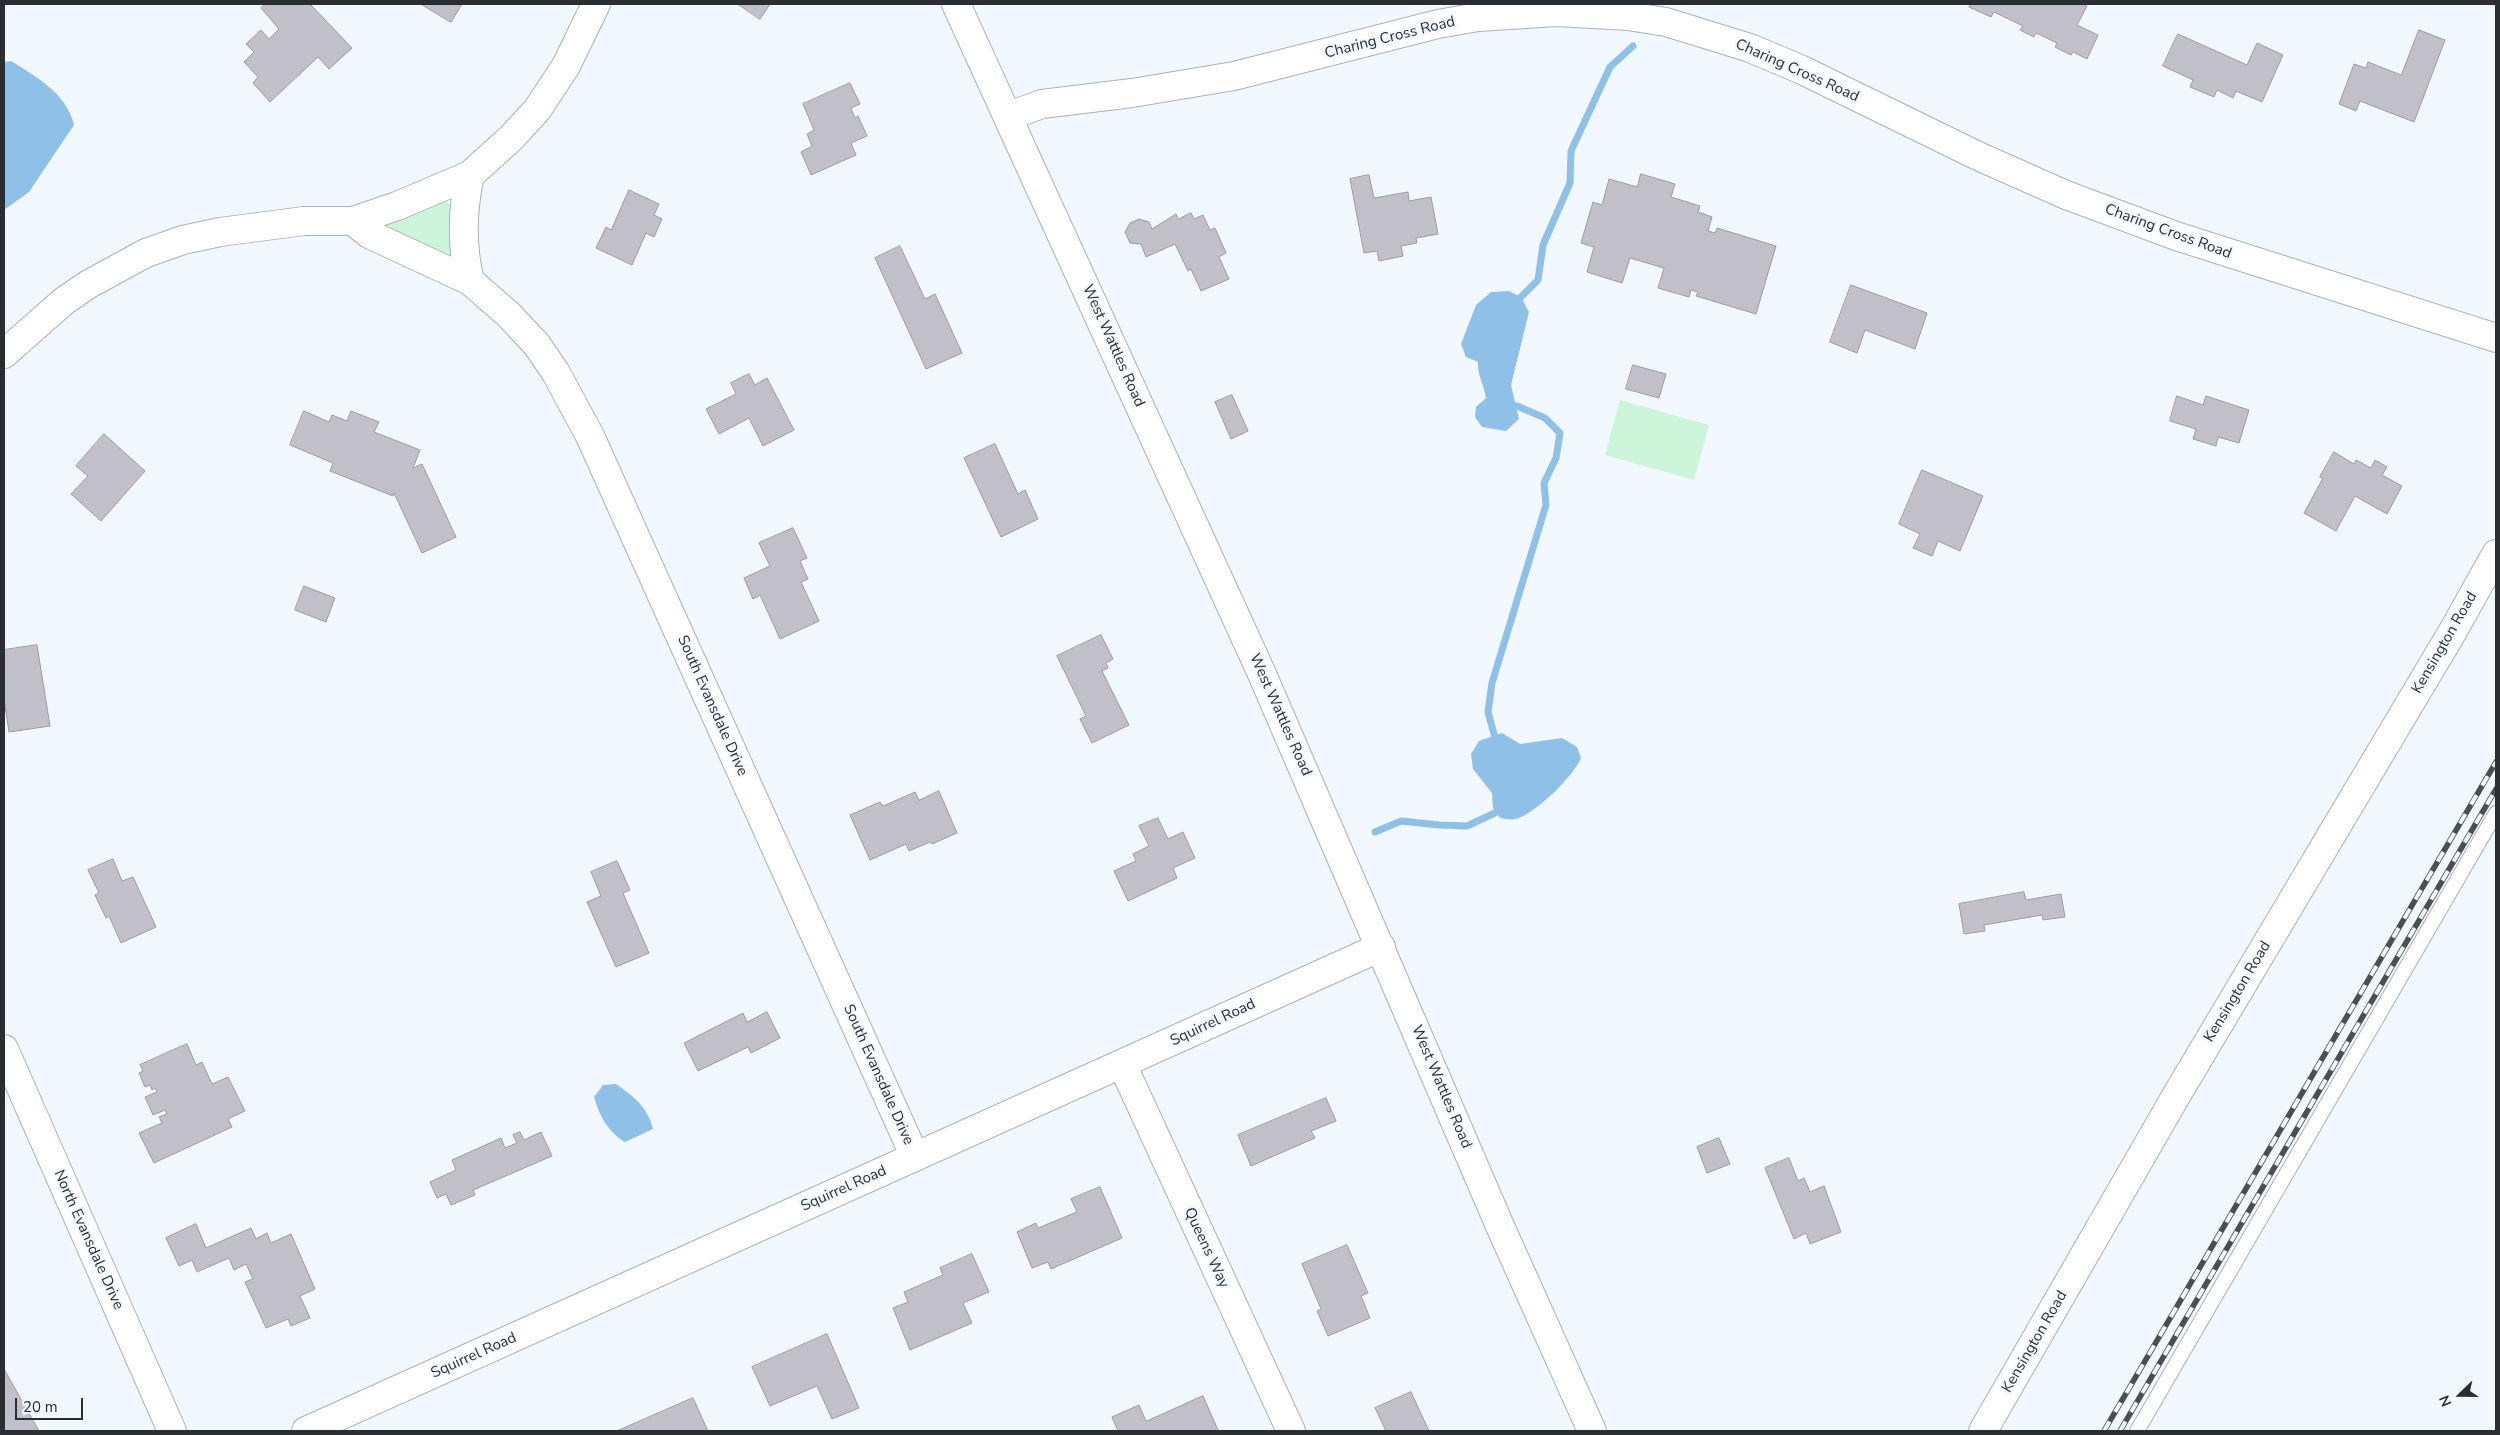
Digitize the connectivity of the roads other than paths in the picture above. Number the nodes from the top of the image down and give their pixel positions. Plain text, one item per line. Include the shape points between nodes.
1 (596, 4) edge
2 (956, 4) edge
3 (1669, 13) edge
4 (1008, 116) junction
5 (470, 174) junction
6 (353, 221) junction
7 (470, 281) junction
8 (2496, 338) edge
9 (4, 354) edge
10 (2496, 554) edge
11 (2496, 813) edge
12 (1381, 947) junction
13 (4, 1049) edge
14 (1122, 1064) junction
15 (915, 1157) junction
16 (172, 1431) edge
17 (306, 1431) edge
18 (1291, 1431) edge
19 (1592, 1431) edge
20 (1983, 1431) edge
21 (2138, 1431) edge

1 - 5 street via 566,66 537,110
2 - 4 street, West Wattles Road
3 - 4 street, Charing Cross Road via 1628,16 1557,12 1478,16 1234,76 1042,104
3 - 8 street, Charing Cross Road via 1800,69 1978,156 2106,210 2254,263
4 - 12 street, West Wattles Road via 1270,691
5 - 6 street via 415,199
5 - 7 street via 463,229 464,258
6 - 7 street via 370,234
6 - 9 street via 304,221 220,232 182,240 146,253 64,301
7 - 15 street, South Evansdale Drive via 537,345 574,403
10 - 20 street, Kensington Road via 2176,1096
11 - 21 lane
12 - 14 street, Squirrel Road
12 - 19 street, West Wattles Road
13 - 16 street, North Evansdale Drive
14 - 15 street, Squirrel Road
14 - 18 street, Queens Way
15 - 17 street, Squirrel Road

